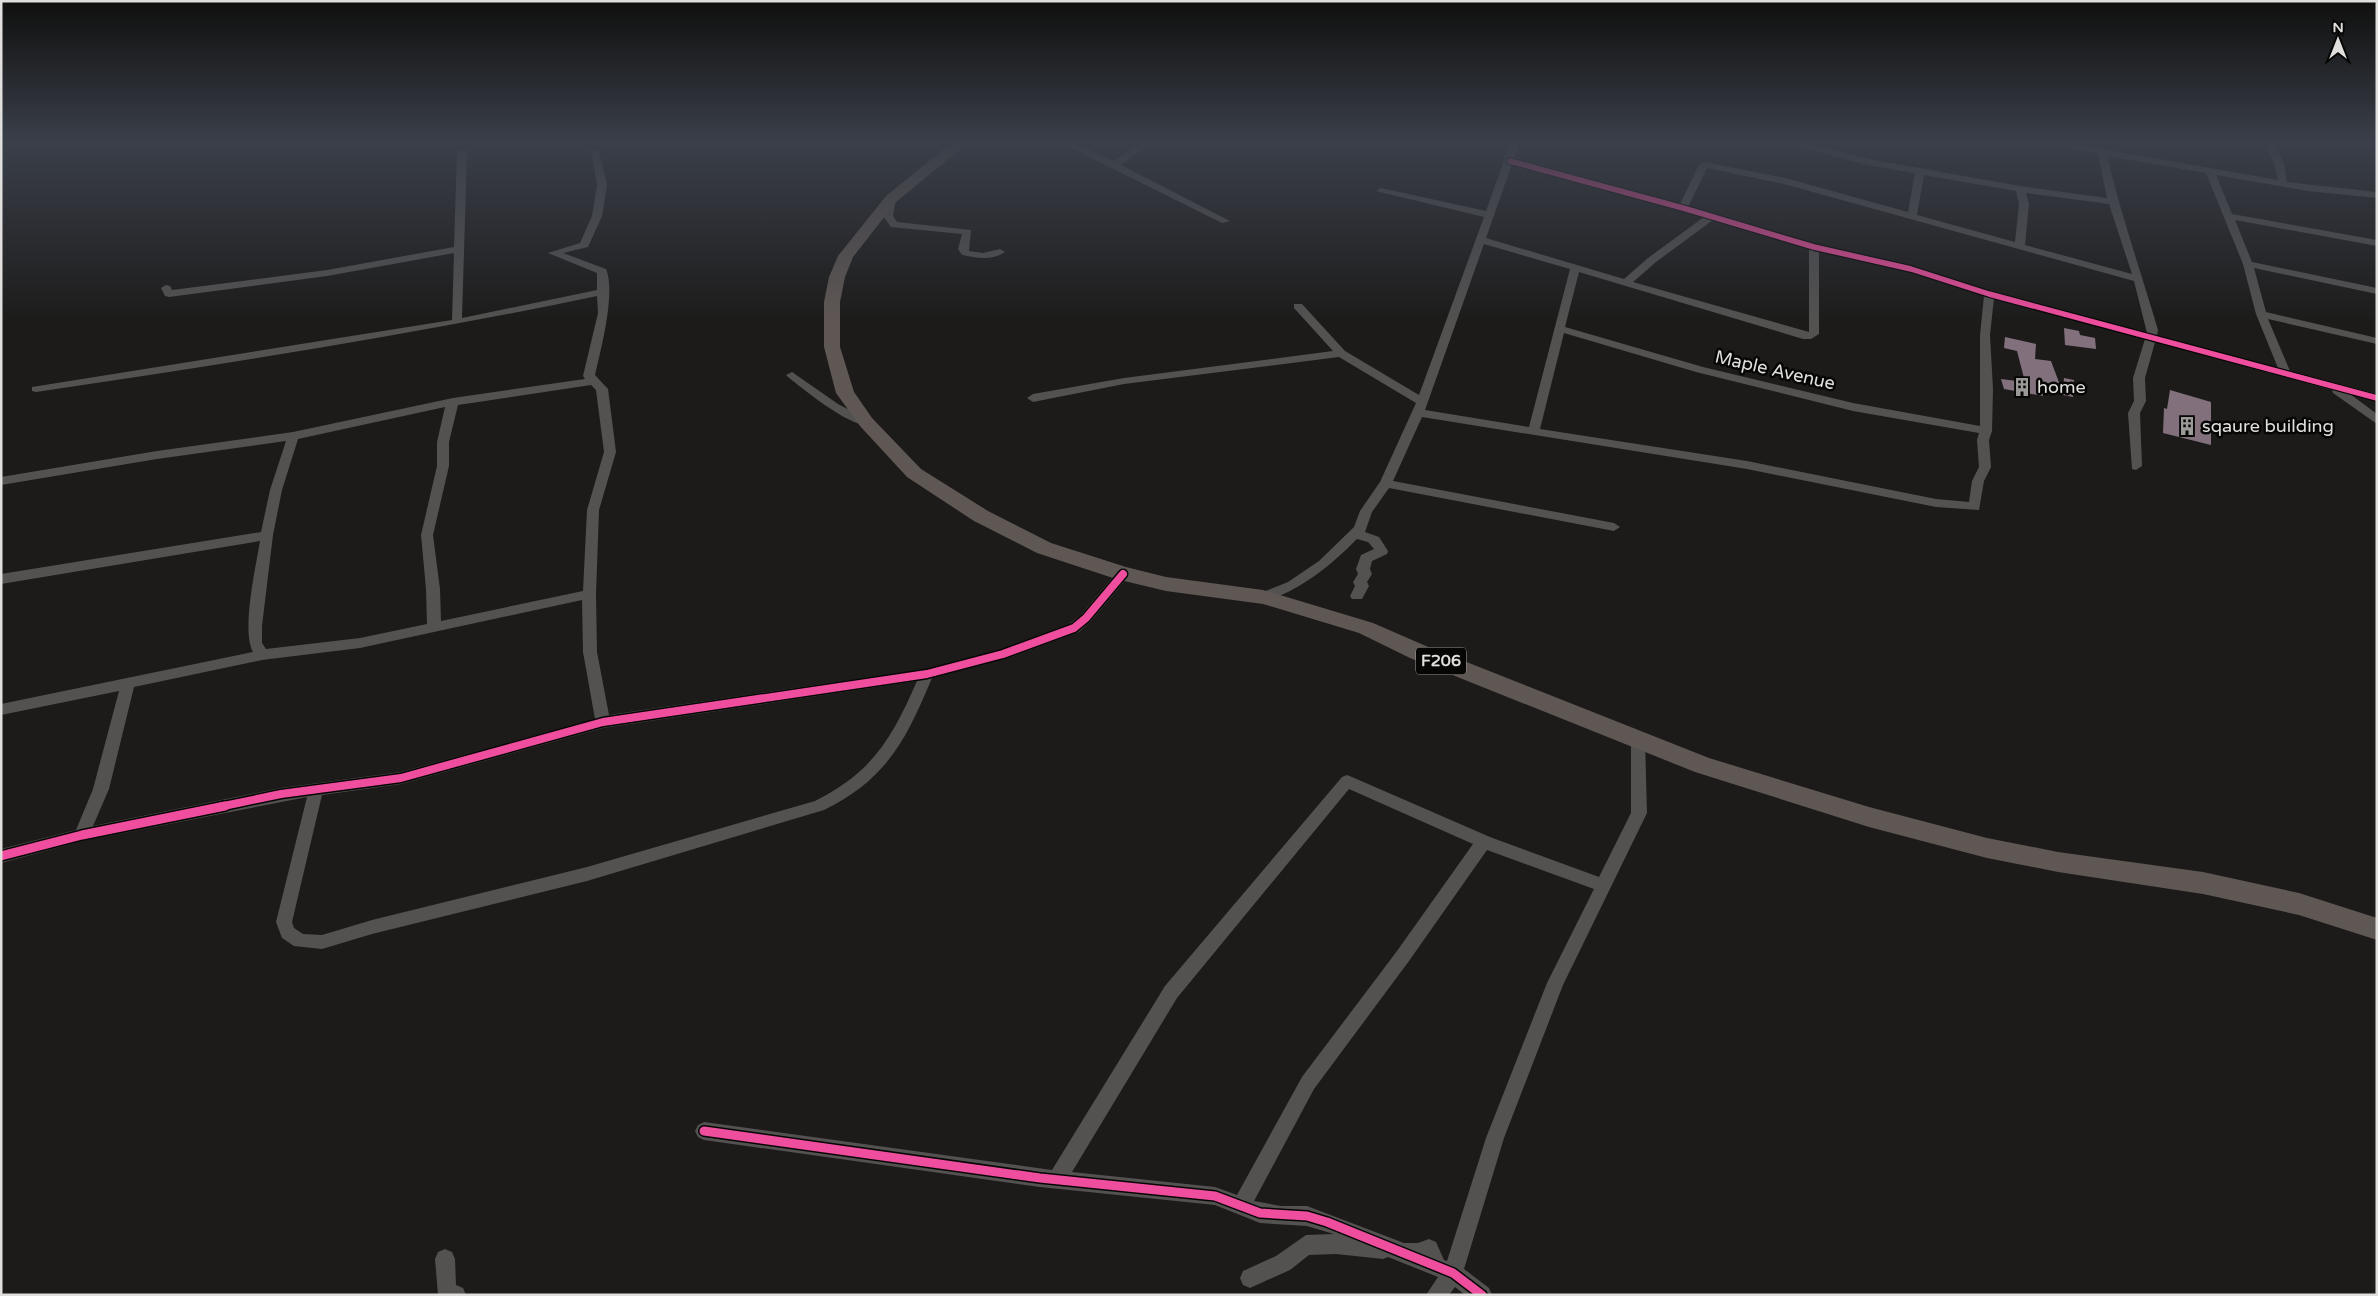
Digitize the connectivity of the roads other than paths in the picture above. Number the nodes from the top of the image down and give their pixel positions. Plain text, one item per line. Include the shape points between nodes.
1 (460, 201) edge
2 (599, 201) edge
3 (890, 201) edge
4 (891, 201) edge
5 (1186, 201) edge
6 (1428, 201) edge
7 (1494, 201) edge
8 (1660, 201) edge
9 (1686, 201) edge
10 (1859, 201) edge
11 (1915, 201) edge
12 (2023, 201) edge
13 (2110, 201) edge
14 (2221, 201) edge
15 (2113, 202) joint
16 (1683, 208) junction
17 (1489, 214) junction
18 (1912, 216) junction
19 (2227, 216) junction
20 (1710, 218) junction
21 (1225, 221) dead end
22 (1482, 240) junction
23 (2377, 243) edge
24 (2020, 246) junction
25 (1814, 247) junction
26 (459, 249) junction
27 (1000, 252) dead end
28 (2248, 264) junction
29 (1576, 268) junction
30 (2138, 279) junction
31 (1626, 283) junction
32 (166, 288) dead end
33 (2377, 291) edge
34 (604, 292) junction
35 (1989, 294) junction
36 (1298, 306) dead end
37 (2261, 314) junction
38 (457, 322) junction
39 (1560, 329) junction
40 (2152, 338) junction
41 (2377, 341) edge
42 (1341, 353) junction
43 (2285, 372) junction
44 (792, 375) dead end
45 (594, 381) junction
46 (2332, 385) junction
47 (36, 388) dead end
48 (1033, 398) dead end
49 (2377, 398) edge
50 (453, 402) junction
51 (1419, 407) junction
52 (2377, 420) edge
53 (866, 422) junction
54 (1986, 431) junction
55 (1533, 432) junction
56 (293, 436) junction
57 (2136, 466) dead end
58 (1, 481) edge
59 (1386, 483) junction
60 (1614, 527) dead end
61 (1356, 535) junction
62 (267, 536) junction
63 (1122, 574) junction
64 (1, 579) edge
65 (589, 594) junction
66 (1357, 596) dead end
67 (1264, 597) junction
68 (434, 627) junction
69 (262, 655) junction
70 (926, 674) junction
71 (128, 683) junction
72 (1, 710) edge
73 (603, 722) junction
74 (1638, 740) junction
75 (316, 789) junction
76 (82, 835) junction
77 (1484, 842) junction
78 (1, 856) edge
79 (1603, 885) junction
80 (2377, 929) edge
81 (704, 1131) dead end
82 (1057, 1180) junction
83 (1241, 1206) junction
84 (445, 1260) dead end
85 (1445, 1269) junction
86 (1250, 1278) dead end
87 (456, 1295) edge
88 (1436, 1295) edge
89 (1482, 1295) edge

1 - 26 street
2 - 34 street via 597,216 584,245 553,253 602,271
3 - 53 main road, F206 via 846,256 832,302 832,347 845,393
4 - 27 street via 888,216 894,225 968,232 963,249 966,253 983,256
5 - 21 street
6 - 17 street
7 - 17 street
8 - 16 street
9 - 16 street
10 - 18 street
11 - 18 street
12 - 24 street
13 - 15 street
14 - 19 street
15 - 30 street
16 - 20 street
17 - 22 street
18 - 24 street
19 - 23 street
19 - 28 street
20 - 25 street
20 - 31 street
22 - 29 street
22 - 51 street
24 - 30 street
25 - 31 street via 1814,334 1807,336
25 - 35 street via 1911,269
26 - 32 street via 327,273 168,294
26 - 38 street
28 - 33 street
28 - 37 street
29 - 31 street
29 - 39 street
30 - 40 street via 2153,330
34 - 38 street
34 - 45 street via 603,312 589,376
35 - 40 street
35 - 54 street via 1985,335
36 - 42 street
37 - 41 street
37 - 43 street
38 - 47 street
39 - 54 street, Maple Avenue via 1700,370 1853,406
39 - 55 street
40 - 43 street
40 - 57 street via 2139,378 2140,401 2134,413
42 - 48 street via 1124,381
42 - 51 street
43 - 46 street
44 - 53 street via 834,407
45 - 50 street
45 - 65 street via 602,389 610,452 593,510
46 - 49 street
46 - 52 street
50 - 56 street
50 - 68 street via 427,535
51 - 55 street
51 - 59 street
53 - 63 main road, F206 via 914,473 981,516 1044,548
54 - 55 street via 1983,440 1985,467 1978,481 1975,507 1936,503 1747,466
56 - 58 street
56 - 62 street via 276,490
59 - 60 street
59 - 61 street via 1366,511
61 - 66 street via 1371,537 1382,550 1366,558 1365,574
61 - 67 street via 1293,585
62 - 64 street
62 - 69 street via 254,626 255,643
63 - 67 main road, F206 via 1166,584
63 - 70 street via 1074,628 1003,654
65 - 68 street
65 - 73 street via 590,652
67 - 74 main road, F206 via 1366,628
68 - 69 street via 360,643
69 - 71 street
70 - 73 street
70 - 75 street via 904,727 885,756 839,798 587,874 322,942 300,942 288,933 284,922
71 - 72 street
71 - 76 street via 101,789
73 - 75 street via 401,778
74 - 79 street via 1639,813
74 - 80 main road, F206 via 1760,784 1897,825 2049,860 2203,883 2299,904
75 - 76 street
76 - 78 street
77 - 79 street
77 - 82 street via 1347,780 1171,992
77 - 83 street via 1308,1082
79 - 85 street via 1555,984
81 - 82 street
82 - 83 street via 1215,1196
83 - 85 street via 1260,1213 1307,1216 1327,1222
84 - 87 street via 446,1291
85 - 86 street via 1429,1249 1418,1253 1314,1244 1306,1245 1283,1263
85 - 88 street
85 - 89 street

